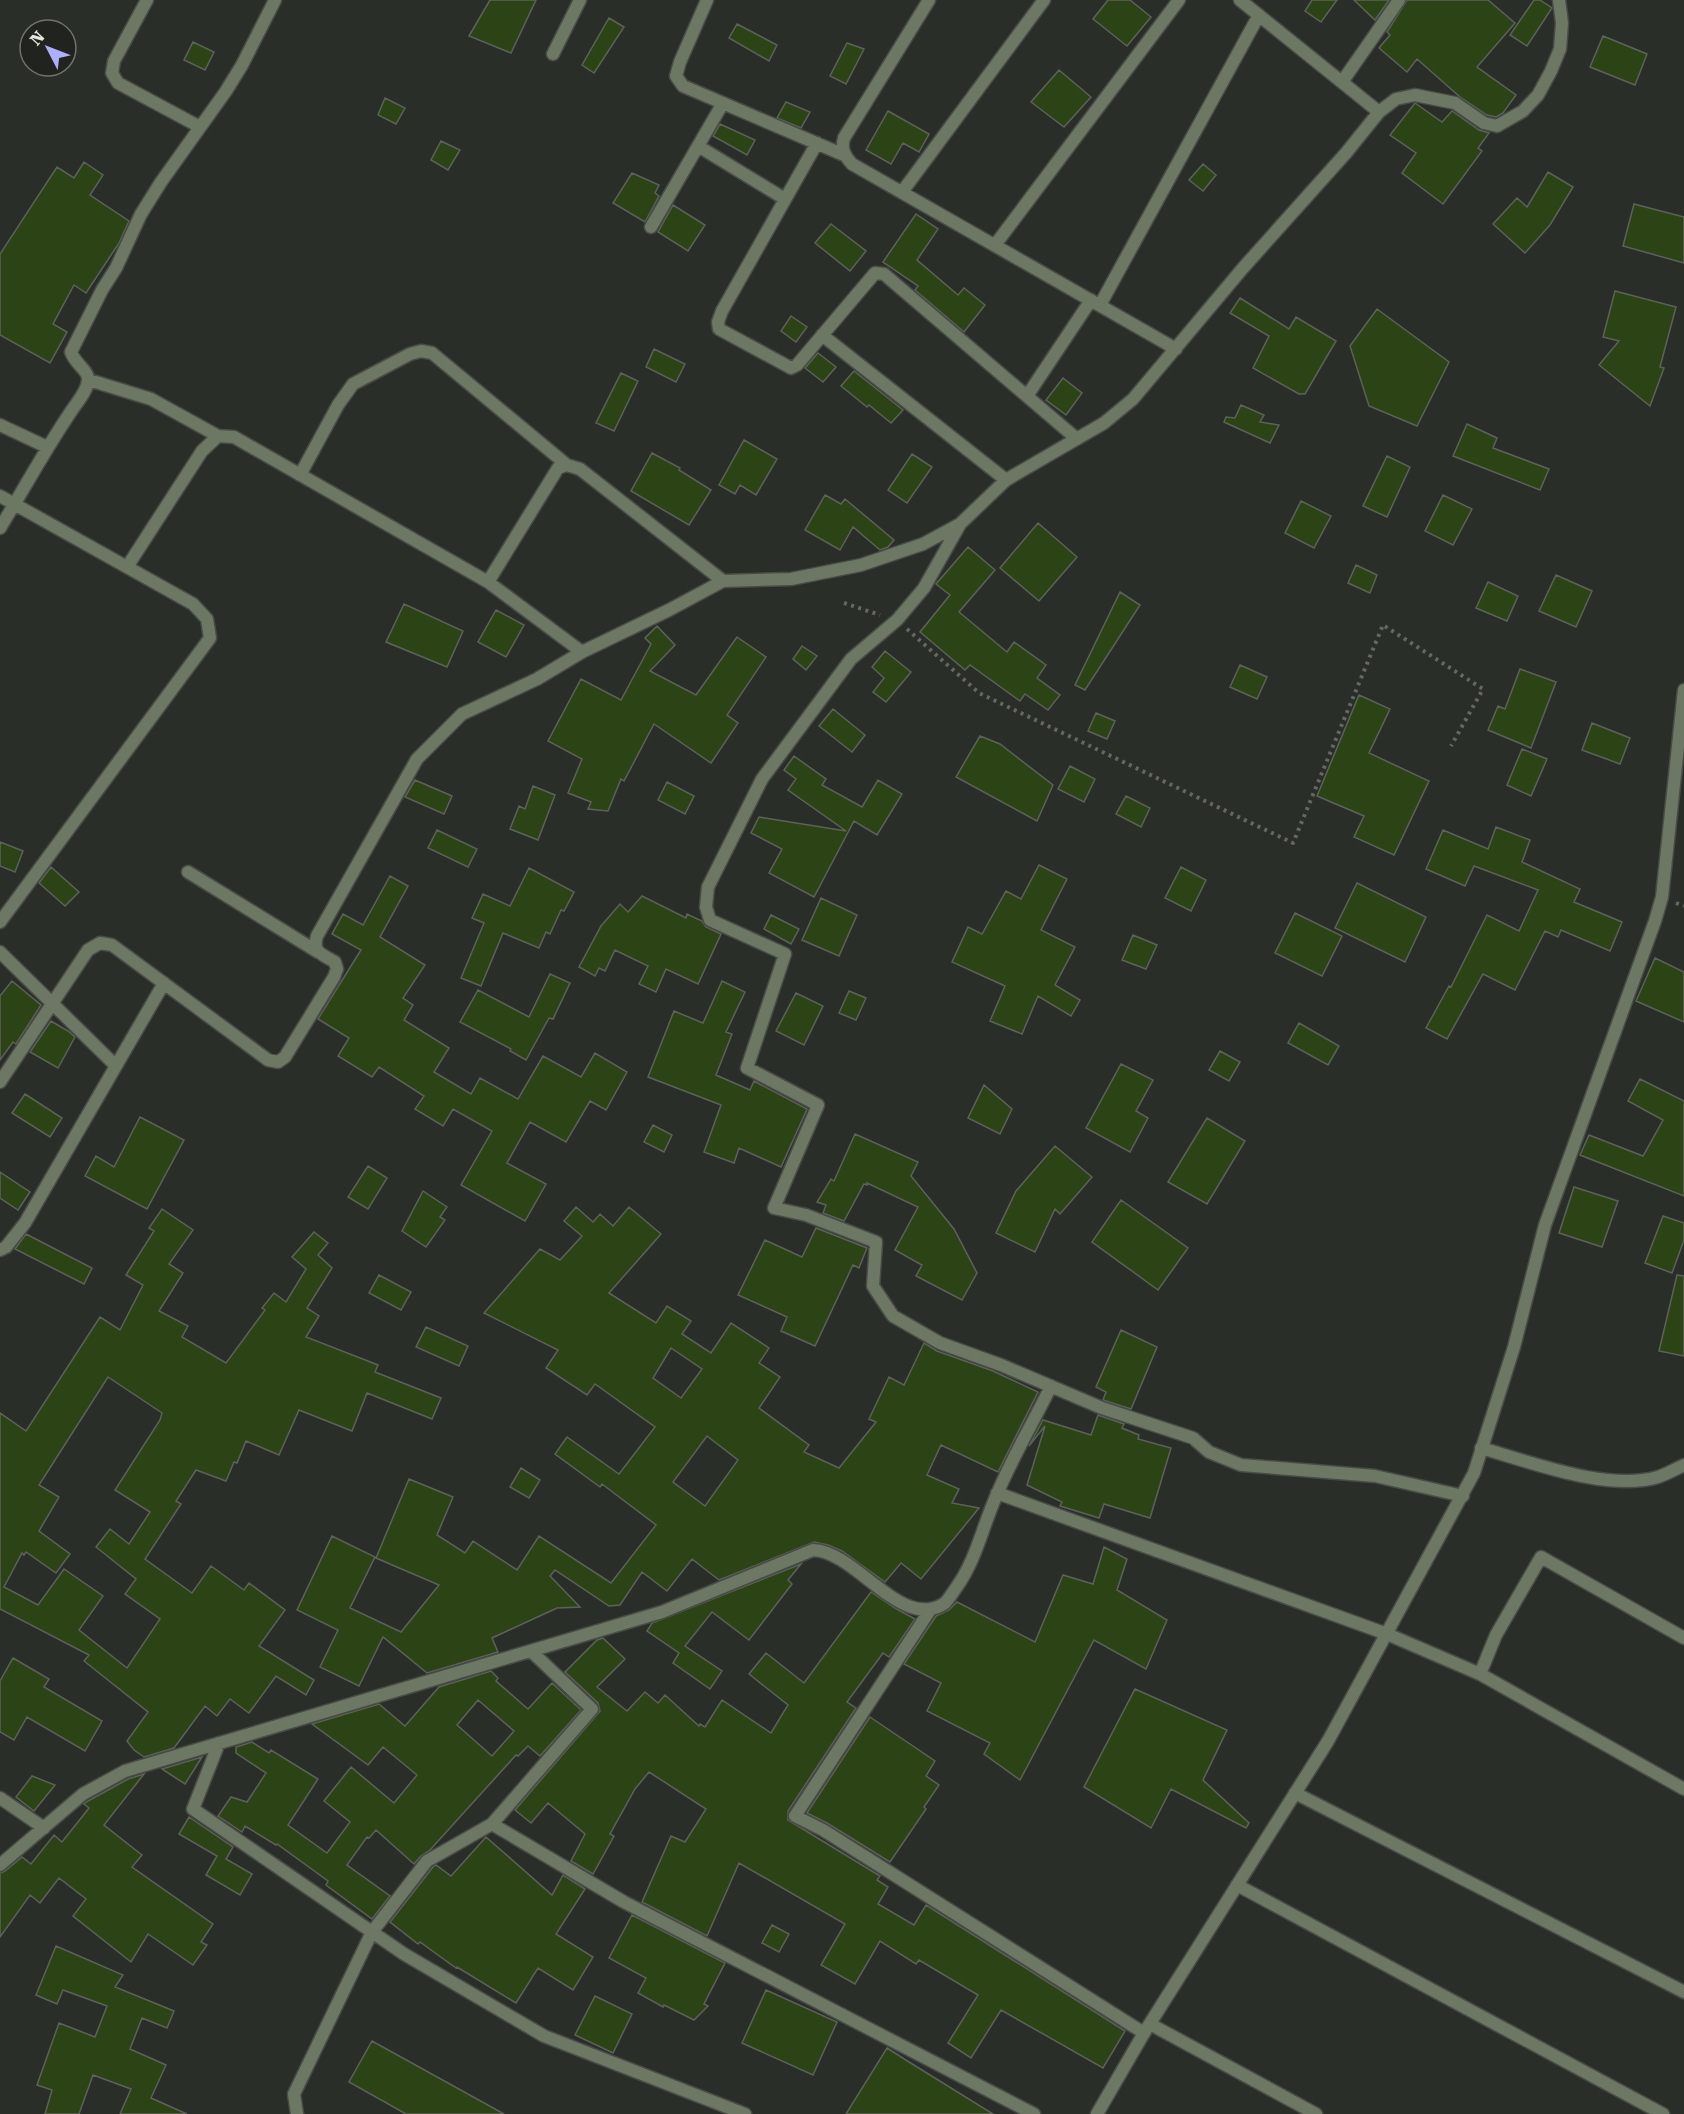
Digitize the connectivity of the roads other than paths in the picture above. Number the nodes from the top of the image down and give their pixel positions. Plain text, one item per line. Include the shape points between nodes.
1 (147, 0) edge
2 (275, 0) edge
3 (580, 0) edge
4 (707, 0) edge
5 (929, 0) edge
6 (1044, 0) edge
7 (1179, 0) edge
8 (1240, 0) edge
9 (1399, 0) edge
10 (1559, 0) edge
11 (1259, 15) junction
12 (553, 54) dead end
13 (1342, 82) junction
14 (723, 103) junction
15 (1379, 112) junction
16 (200, 127) junction
17 (817, 143) junction
18 (698, 147) junction
19 (844, 155) junction
20 (902, 192) junction
21 (785, 199) junction
22 (651, 228) dead end
23 (995, 246) junction
24 (1096, 303) junction
25 (822, 335) junction
26 (1176, 349) junction
27 (89, 380) junction
28 (1027, 396) junction
29 (0, 425) edge
30 (218, 436) junction
31 (1077, 439) junction
32 (47, 447) junction
33 (567, 465) junction
34 (300, 475) junction
35 (1006, 480) junction
36 (0, 496) edge
37 (15, 504) junction
38 (960, 525) junction
39 (0, 528) edge
40 (127, 567) junction
41 (723, 581) junction
42 (488, 582) junction
43 (582, 652) junction
44 (1684, 690) edge
45 (188, 872) dead end
46 (0, 922) edge
47 (0, 952) edge
48 (318, 952) junction
49 (164, 983) junction
50 (52, 1004) junction
51 (116, 1066) junction
52 (0, 1082) edge
53 (0, 1250) edge
54 (1051, 1386) junction
55 (1481, 1448) junction
56 (1684, 1465) edge
57 (997, 1492) junction
58 (1463, 1496) junction
59 (930, 1610) junction
60 (1387, 1634) junction
61 (1684, 1638) edge
62 (531, 1651) junction
63 (1480, 1674) junction
64 (219, 1743) junction
65 (1684, 1789) edge
66 (1295, 1793) junction
67 (0, 1798) edge
68 (492, 1824) junction
69 (44, 1828) junction
70 (0, 1865) edge
71 (1237, 1885) junction
72 (372, 1932) junction
73 (1684, 1992) edge
74 (1147, 2029) junction
75 (297, 2114) edge
76 (745, 2114) edge
77 (1034, 2114) edge
78 (1097, 2114) edge
79 (1316, 2114) edge
80 (1663, 2114) edge

1 - 16 street via 112,73 118,83
2 - 16 street via 242,65
3 - 12 street
4 - 14 street via 676,76 682,86
5 - 19 street via 844,138
6 - 20 street
7 - 23 street
8 - 11 street
9 - 13 street
10 - 15 street via 1560,49 1538,95 1523,111 1497,126 1484,123 1455,103 1415,95 1396,99
11 - 13 street
11 - 24 street
13 - 15 street
14 - 17 street
14 - 18 street
15 - 26 street
16 - 27 street via 141,214 71,352
17 - 19 street
17 - 21 street
18 - 21 street
18 - 22 street
19 - 20 street via 852,164
20 - 23 street
21 - 25 street via 722,311 719,329 791,368 798,365
23 - 24 street
24 - 26 street
24 - 28 street
25 - 28 street via 875,273 884,274
25 - 35 street
26 - 31 street via 1133,399
27 - 30 street via 150,399
27 - 32 street
28 - 31 street
29 - 32 street
30 - 34 street via 234,437
30 - 40 street via 202,451
31 - 35 street
32 - 37 street
33 - 34 street via 432,353 421,351 353,384
33 - 41 street via 580,469
33 - 42 street via 558,468
34 - 42 street
35 - 38 street
36 - 37 street
37 - 39 street
37 - 40 street
38 - 41 street via 923,544 861,565 791,579
38 - 54 street via 924,588 897,620 851,659 762,779 708,887 706,907 710,920 785,954 747,1068 818,1106 774,1208 807,1215 876,1242 873,1286 893,1316 940,1343
40 - 46 street via 193,604 207,619 210,638
41 - 43 street
42 - 43 street
43 - 48 street via 537,679 462,714 417,759 317,936
44 - 55 street via 1662,897 1545,1225 1514,1347
45 - 48 street
47 - 50 street
48 - 49 street via 335,962 337,969 285,1057 278,1062 268,1060
49 - 50 street via 112,945 100,943 88,950
49 - 51 street
50 - 51 street
50 - 52 street
51 - 53 street via 25,1223
54 - 57 street
54 - 58 street via 1102,1408 1193,1438 1209,1452 1240,1465 1375,1476
55 - 56 street via 1586,1478 1658,1477
55 - 58 street
57 - 59 street via 964,1576 946,1602
57 - 60 street
58 - 60 street
59 - 62 street via 910,1607 836,1556 813,1550 662,1612
59 - 74 street via 795,1816
60 - 63 street
60 - 66 street
61 - 63 street via 1541,1557 1496,1635
62 - 64 street
62 - 68 street via 592,1709
63 - 65 street
64 - 69 street via 125,1771 82,1794
64 - 72 street via 193,1809
66 - 71 street
66 - 73 street
67 - 69 street
68 - 72 street via 428,1862
68 - 77 street via 624,1902
69 - 70 street
71 - 74 street
71 - 80 street
72 - 75 street via 294,2094
72 - 76 street via 544,2036
74 - 78 street
74 - 79 street

